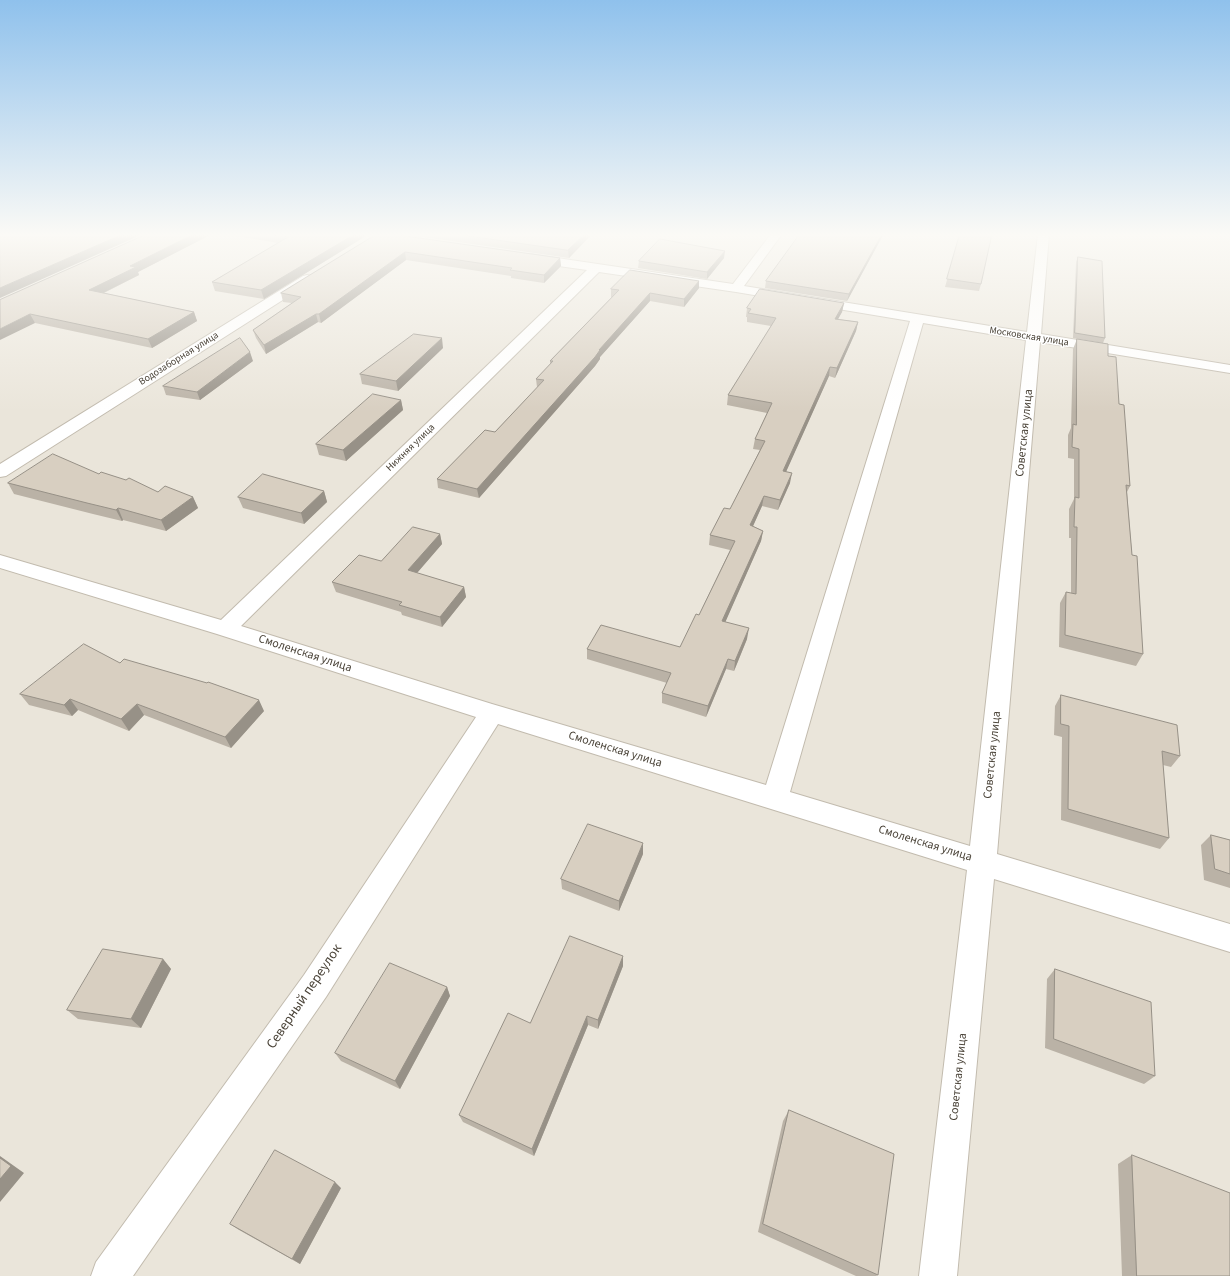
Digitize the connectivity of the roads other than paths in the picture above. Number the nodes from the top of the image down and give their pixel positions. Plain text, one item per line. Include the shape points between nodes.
1 (284, 294) edge
2 (570, 294) edge
3 (768, 294) edge
4 (1038, 294) edge
5 (917, 319) junction
6 (1034, 338) junction
7 (1230, 369) edge
8 (0, 472) edge
9 (0, 561) edge
10 (225, 629) junction
11 (492, 713) junction
12 (774, 798) junction
13 (982, 862) junction
14 (1230, 938) edge
15 (110, 1276) edge
16 (938, 1276) edge

1 - 8 street, Водозаборная улица
2 - 10 street, Нижняя улица
3 - 5 street, Московская улица
4 - 6 street, Советская улица
5 - 6 street, Московская улица
5 - 12 street
6 - 7 street, Московская улица
6 - 13 street, Советская улица
9 - 10 street, Смоленская улица
10 - 11 street, Смоленская улица
11 - 12 street, Смоленская улица
11 - 15 street, Северный переулок via 314,986
12 - 13 street, Смоленская улица
13 - 14 street, Смоленская улица
13 - 16 street, Советская улица

